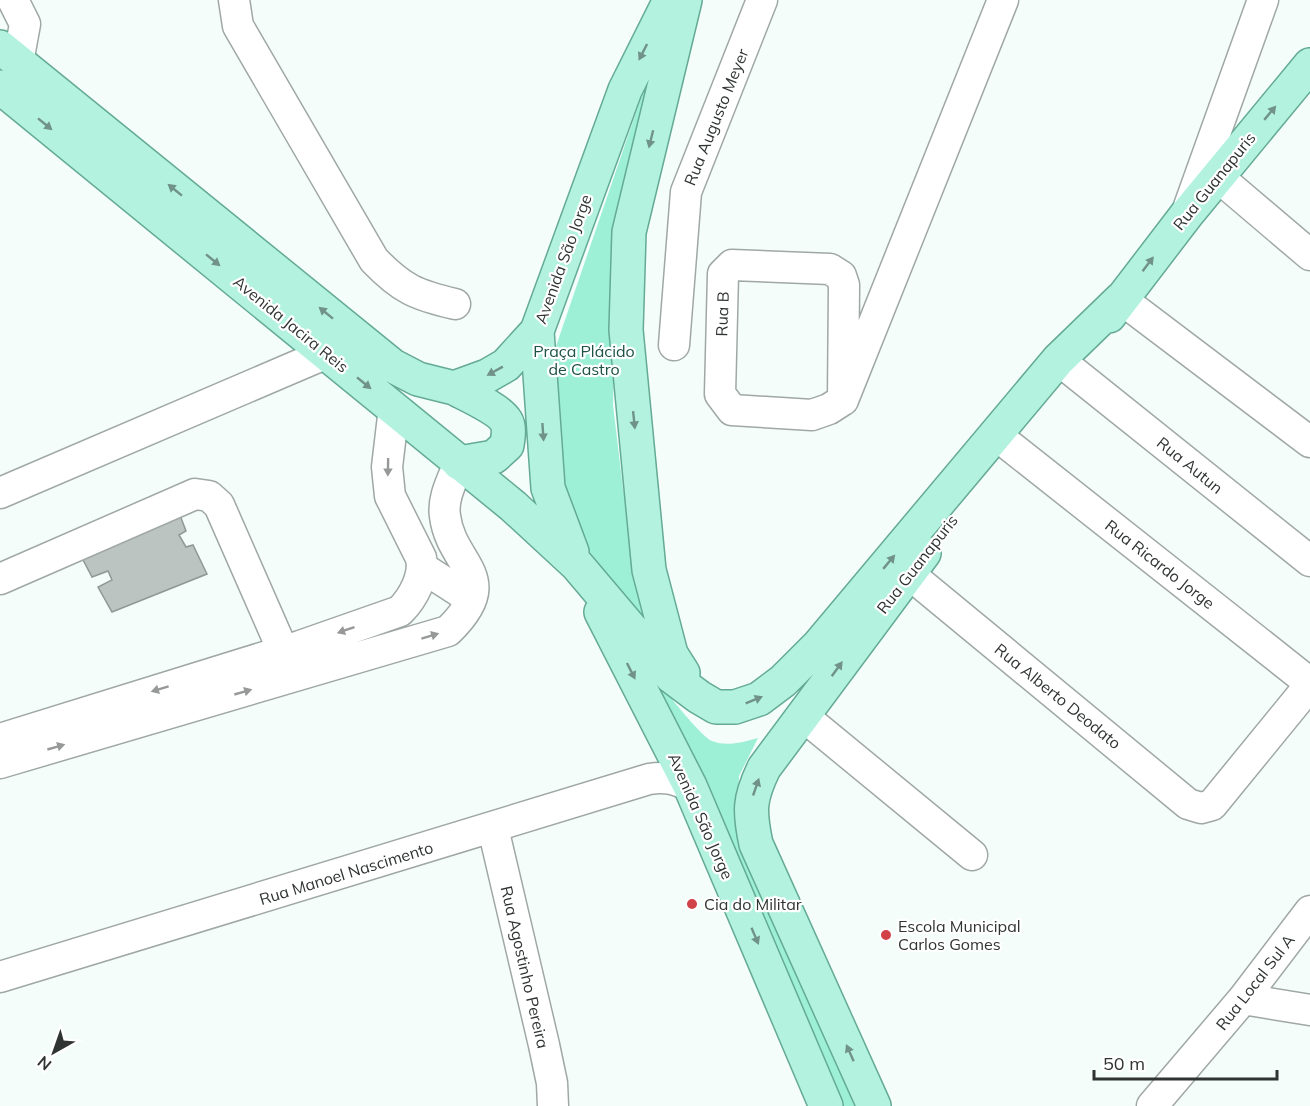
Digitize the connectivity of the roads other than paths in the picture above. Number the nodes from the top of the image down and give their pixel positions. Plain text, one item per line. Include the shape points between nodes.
1 (13, 0) edge
2 (234, 0) edge
3 (670, 0) edge
4 (685, 0) edge
5 (762, 0) edge
6 (1003, 0) edge
7 (1263, 0) edge
8 (6, 65) edge
9 (1310, 65) edge
10 (1218, 176) junction
11 (1187, 213) junction
12 (1310, 255) edge
13 (1121, 299) junction
14 (455, 304) dead end
15 (537, 332) junction
16 (674, 345) dead end
17 (327, 353) junction
18 (1070, 369) junction
19 (454, 388) junction
20 (843, 400) junction
21 (394, 408) junction
22 (1310, 442) edge
23 (1010, 446) junction
24 (459, 463) junction
25 (0, 493) edge
26 (1310, 561) edge
27 (578, 566) junction
28 (423, 568) junction
29 (908, 573) junction
30 (0, 579) edge
31 (471, 599) junction
32 (289, 664) junction
33 (1310, 684) edge
34 (699, 697) junction
35 (803, 716) junction
36 (0, 739) edge
37 (0, 763) edge
38 (690, 786) junction
39 (493, 828) junction
40 (972, 855) dead end
41 (1310, 911) edge
42 (0, 977) edge
43 (1243, 999) junction
44 (1310, 1010) edge
45 (553, 1106) edge
46 (826, 1106) edge
47 (874, 1106) edge
48 (1152, 1106) edge

1 - 8 street via 25,24
2 - 14 street via 238,26 374,260 394,281
3 -> 15 main road, Avenida São Jorge via 625,90
4 -> 34 main road via 629,232 626,330 649,570 671,654
5 - 16 street, Rua Augusto Meyer via 686,192
6 - 20 street
7 - 11 street
8 -> 17 main road, Avenida Jacira Reis
19 -> 8 main road, Avenida Jacira Reis via 418,379 393,366
10 -> 9 main road, Rua Guanapuris
10 - 11 main road, Rua Guanapuris
10 - 12 street
13 -> 11 main road, Rua Guanapuris
13 - 18 main road, Rua Guanapuris
13 - 22 street
34 -> 13 main road, Rua Guanapuris via 716,707 735,707 759,699 783,681 818,646 1058,360
15 -> 19 main road via 498,370
15 -> 27 main road, Avenida São Jorge via 548,488
17 -> 21 main road, Avenida Jacira Reis
17 - 25 street
18 - 23 main road, Rua Guanapuris
18 - 26 street, Rua Autun
19 - 24 main road, Avenida Jacira Reis via 496,412 506,421 508,430 507,445 494,457
20 - 20 street, Rua B via 812,415 732,410 720,394 723,274 732,265 830,269 841,276
21 - 24 main road, Avenida Jacira Reis
21 -> 28 street via 387,467 390,496
23 - 29 main road, Rua Guanapuris
23 - 33 street, Rua Ricardo Jorge
24 - 27 main road, Avenida Jacira Reis
24 - 31 street via 444,515 449,533 472,574
27 - 34 main road, Avenida São Jorge via 671,676
27 -> 38 main road, Avenida São Jorge
28 - 31 street
28 -> 32 street via 410,601 400,611
29 - 33 street, Rua Alberto Deodato via 1188,804 1202,808 1212,805
35 -> 29 main road, Rua Guanapuris
30 - 32 street via 195,494 209,496 219,505
32 -> 31 street via 448,631
32 -> 36 street
37 -> 32 street
35 - 40 street
47 -> 35 main road, Rua Guanapuris via 756,844 751,819 753,790 764,768
38 - 39 street, Rua Manoel Nascimento via 663,776
38 -> 46 main road, Avenida São Jorge
39 - 42 street, Rua Manoel Nascimento
39 - 45 street, Rua Agostinho Pereira via 544,1045
41 - 43 street, Rua Local Sul A
43 - 44 street
43 - 48 street, Rua Local Sul A

